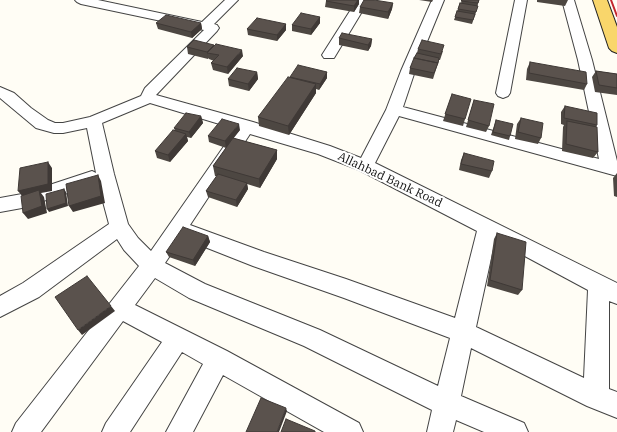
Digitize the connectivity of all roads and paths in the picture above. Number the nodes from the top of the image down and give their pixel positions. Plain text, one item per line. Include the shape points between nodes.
1 (81, 0) edge
2 (232, 0) edge
3 (349, 0) edge
4 (438, 0) edge
5 (521, 0) edge
6 (568, 0) edge
7 (600, 0) edge
8 (362, 1) edge
9 (103, 2) edge
10 (206, 26) junction
11 (617, 48) edge
12 (329, 55) dead end
13 (0, 92) edge
14 (503, 93) dead end
15 (149, 98) junction
16 (394, 110) junction
17 (94, 121) junction
18 (247, 126) junction
19 (365, 166) junction
20 (613, 169) edge
21 (105, 174) junction
22 (0, 205) edge
23 (119, 227) junction
24 (488, 227) junction
25 (178, 228) junction
26 (152, 266) junction
27 (608, 289) edge
28 (0, 307) edge
29 (120, 308) junction
30 (463, 332) junction
31 (178, 338) junction
32 (219, 359) junction
33 (607, 401) edge
34 (446, 403) junction
35 (25, 432) edge
36 (115, 432) edge
37 (179, 432) edge
38 (350, 432) edge
39 (440, 432) edge
40 (515, 432) edge

1 - 9 street
2 - 10 street
3 - 8 street
4 - 16 street
5 - 14 street
6 - 20 street
7 - 11 main road
8 - 12 street
9 - 10 street
10 - 15 street via 213,28 150,90
13 - 17 street via 9,96 42,124 64,128
15 - 17 street
15 - 18 street, Allahbad Bank Road
16 - 19 street
16 - 20 street
17 - 21 street
18 - 19 street, Allahbad Bank Road
18 - 25 street
19 - 24 street, Allahbad Bank Road
21 - 22 street via 22,201
21 - 23 street
23 - 26 street
23 - 28 street via 31,290
24 - 27 street, Allahbad Bank Road
24 - 30 street
25 - 26 street
25 - 30 street
26 - 29 street
26 - 34 street via 197,291 312,338
27 - 33 street
29 - 31 street
29 - 35 street
30 - 33 street
30 - 34 street
31 - 32 street
31 - 36 street
32 - 37 street
32 - 38 street
34 - 39 street
34 - 40 street

